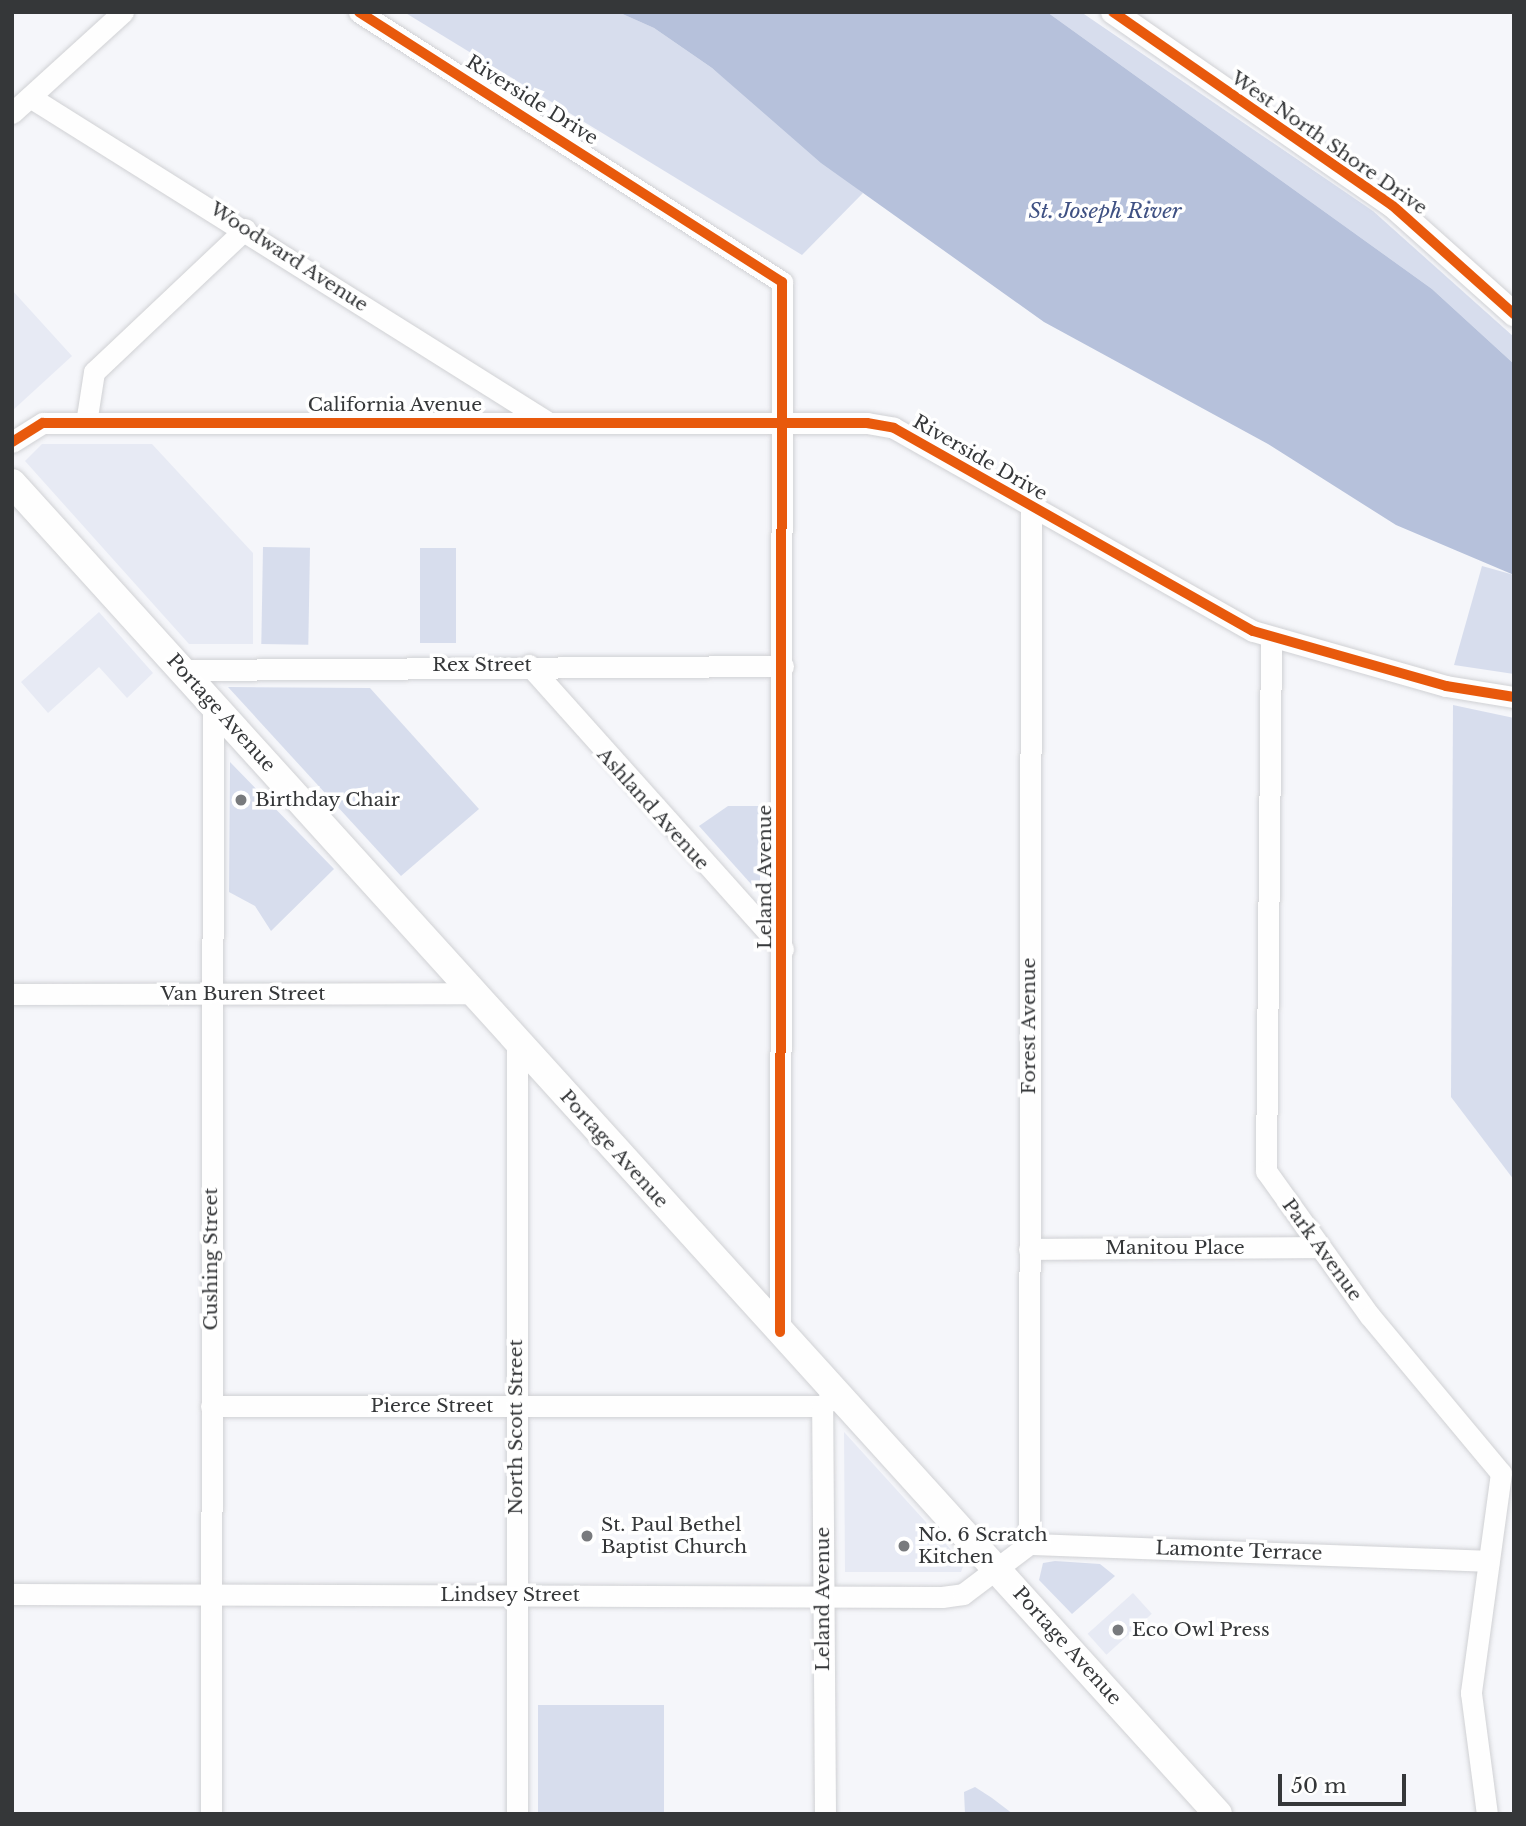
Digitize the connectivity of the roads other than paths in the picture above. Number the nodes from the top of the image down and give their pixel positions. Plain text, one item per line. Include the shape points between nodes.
1 (123, 12) edge
2 (359, 12) edge
3 (1113, 12) edge
4 (30, 97) junction
5 (12, 113) edge
6 (245, 229) junction
7 (1514, 314) edge
8 (545, 421) junction
9 (86, 423) junction
10 (783, 423) junction
11 (12, 442) edge
12 (12, 483) edge
13 (1031, 509) junction
14 (1271, 638) junction
15 (529, 665) junction
16 (783, 666) junction
17 (182, 670) junction
18 (1514, 697) edge
19 (213, 704) junction
20 (783, 949) junction
21 (211, 993) junction
22 (474, 993) junction
23 (12, 994) edge
24 (517, 1040) junction
25 (1320, 1247) junction
26 (1029, 1249) junction
27 (780, 1332) junction
28 (830, 1399) junction
29 (211, 1406) junction
30 (515, 1406) junction
31 (1506, 1484) edge
32 (1029, 1544) junction
33 (1489, 1562) junction
34 (998, 1569) junction
35 (12, 1594) edge
36 (211, 1595) junction
37 (517, 1595) junction
38 (823, 1595) junction
39 (211, 1814) edge
40 (517, 1814) edge
41 (825, 1814) edge
42 (1218, 1814) edge
43 (1487, 1814) edge

1 - 4 street
2 - 10 street, Riverside Drive via 782,282
3 - 7 street, West North Shore Drive via 1392,205
4 - 5 street
4 - 6 street, Woodward Avenue
6 - 8 street, Woodward Avenue
6 - 9 street via 94,372
8 - 9 street, California Avenue
8 - 10 street, California Avenue
9 - 11 street, California Avenue via 43,423
10 - 13 street, Riverside Drive via 894,428
10 - 16 street, Leland Avenue
12 - 17 main road, Portage Avenue
13 - 14 street, Riverside Drive
13 - 26 street, Forest Avenue
14 - 18 street, Riverside Drive via 1446,686
14 - 25 street, Park Avenue via 1266,1171
15 - 16 street, Rex Street
15 - 17 street, Rex Street
15 - 20 street, Ashland Avenue
16 - 20 street, Leland Avenue
17 - 19 main road, Portage Avenue
19 - 21 street, Cushing Street
19 - 22 main road, Portage Avenue
20 - 27 street, Leland Avenue
21 - 22 street, Van Buren Street
21 - 23 street, Van Buren Street
21 - 29 street, Cushing Street
22 - 24 main road, Portage Avenue
24 - 27 main road, Portage Avenue
24 - 30 street, North Scott Street
25 - 26 street, Manitou Place
25 - 31 street, Park Avenue
26 - 32 street, Forest Avenue
27 - 28 main road, Portage Avenue
28 - 30 street, Pierce Street
28 - 34 main road, Portage Avenue
28 - 38 street, Leland Avenue
29 - 30 street, Pierce Street
29 - 36 street, Cushing Street
30 - 37 street, North Scott Street
31 - 33 street, Park Avenue
32 - 33 street, Lamonte Terrace
32 - 34 street
33 - 43 street, Park Avenue via 1471,1693
34 - 38 street, Lindsey Street via 953,1596
34 - 42 main road, Portage Avenue
35 - 36 street, Lindsey Street
36 - 37 street, Lindsey Street
36 - 39 street, Cushing Street
37 - 38 street, Lindsey Street
37 - 40 street, North Scott Street
38 - 41 street, Leland Avenue

